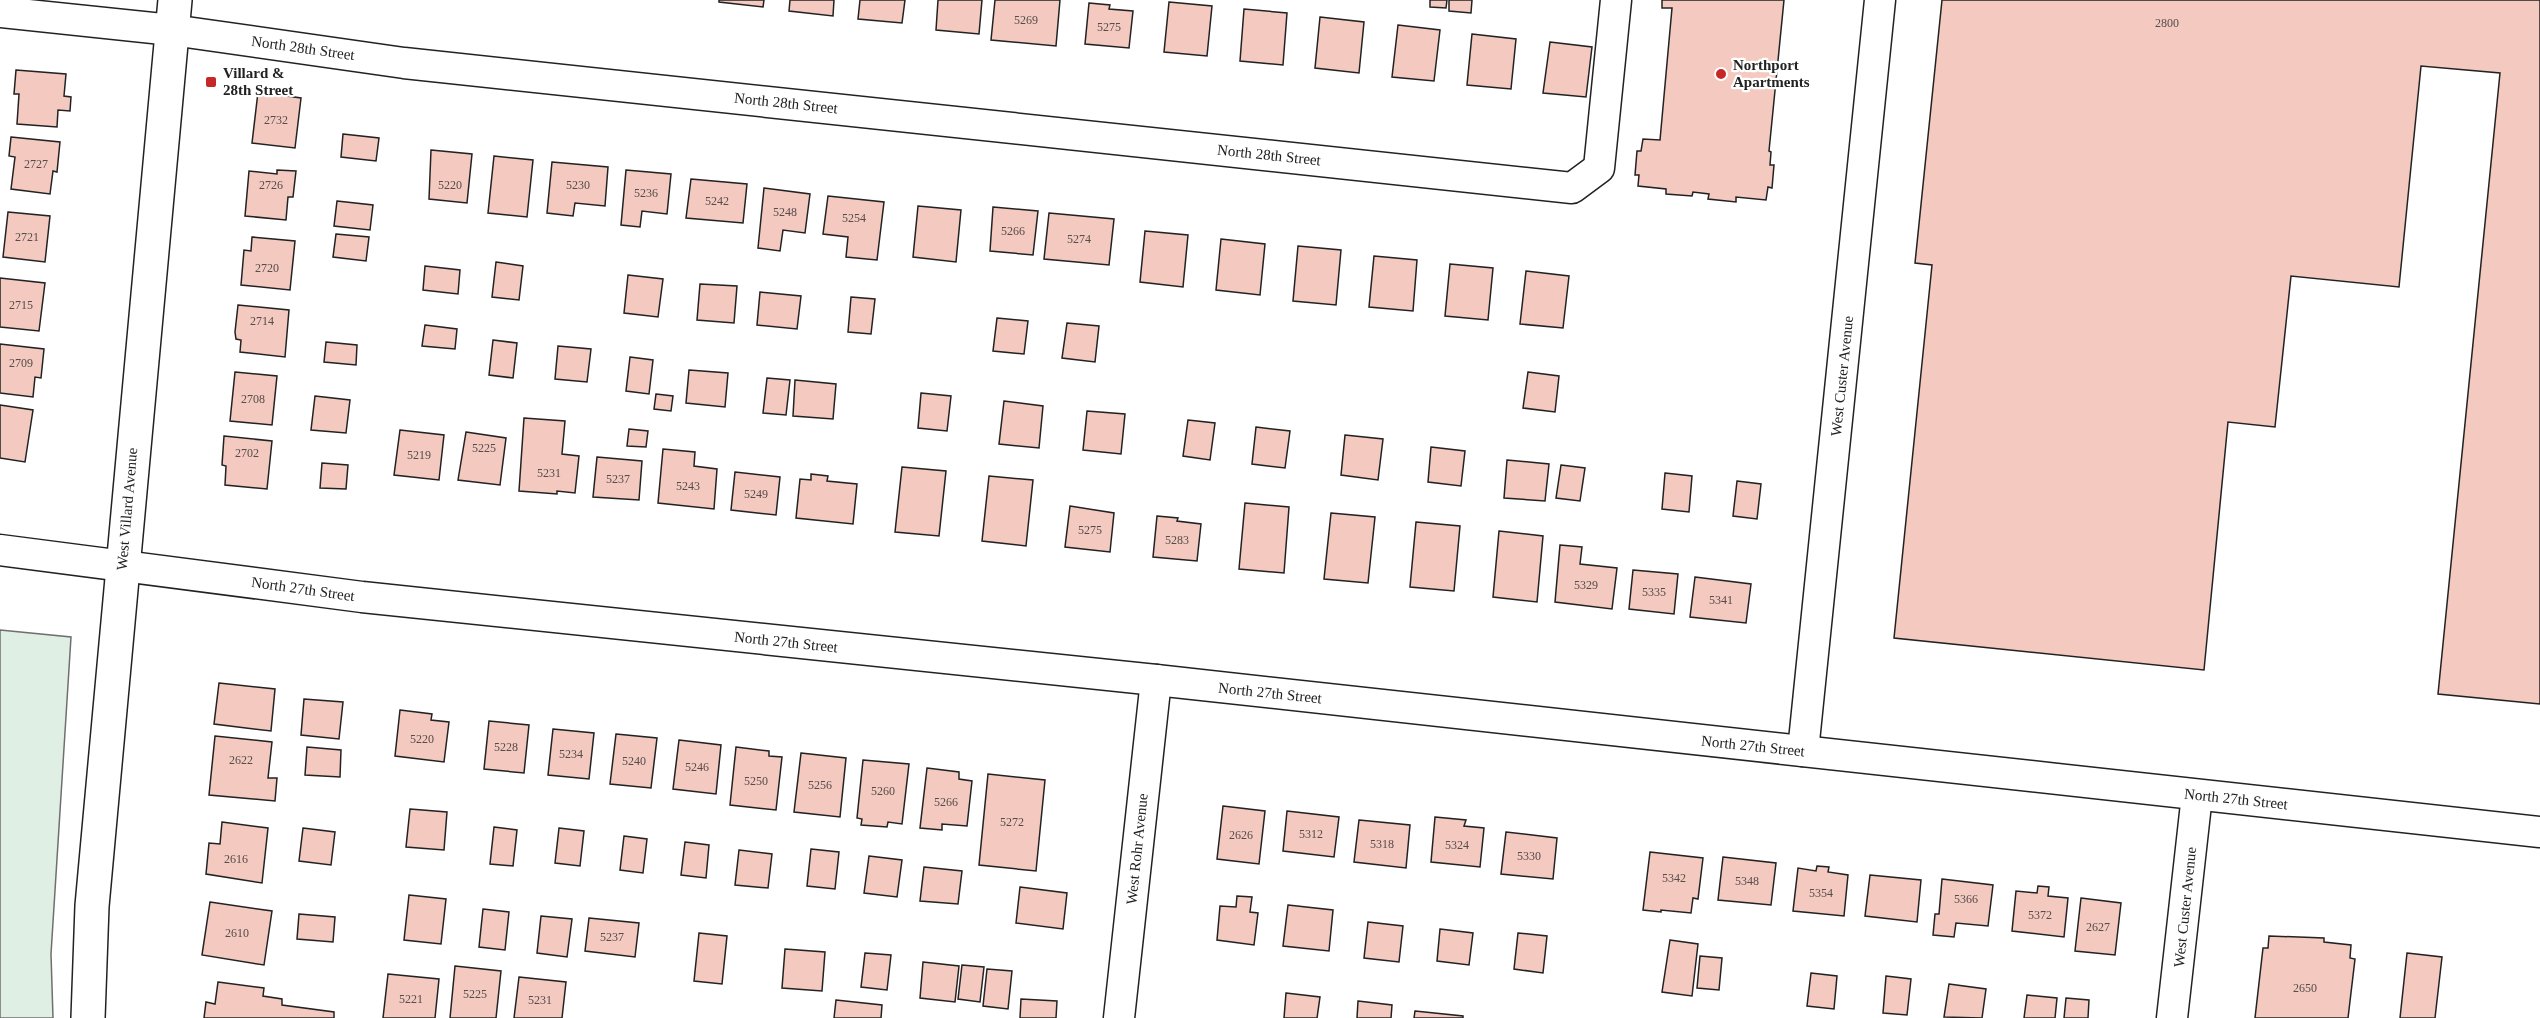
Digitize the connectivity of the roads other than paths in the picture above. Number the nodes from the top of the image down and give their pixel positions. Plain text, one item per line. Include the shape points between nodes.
1 (1616, 0) edge
2 (1880, 0) edge
3 (0, 12) edge
4 (173, 15) edge
5 (0, 550) edge
6 (122, 564) junction
7 (1156, 680) junction
8 (1803, 752) junction
9 (2197, 795) junction
10 (2540, 832) edge
11 (88, 1018) edge
12 (1119, 1018) edge
13 (2172, 1018) edge

1 - 4 street, North 28th Street via 1599,168 1572,188 416,64
2 - 8 street, West Custer Avenue
3 - 4 street, North 28th Street
4 - 6 street, West Villard Avenue
5 - 6 street, North 27th Street
6 - 7 street, North 27th Street via 362,597
6 - 11 street, West Villard Avenue via 92,906
7 - 8 street, North 27th Street
7 - 12 street, West Rohr Avenue
8 - 9 street, North 27th Street
9 - 10 street, North 27th Street
9 - 13 street, West Custer Avenue

